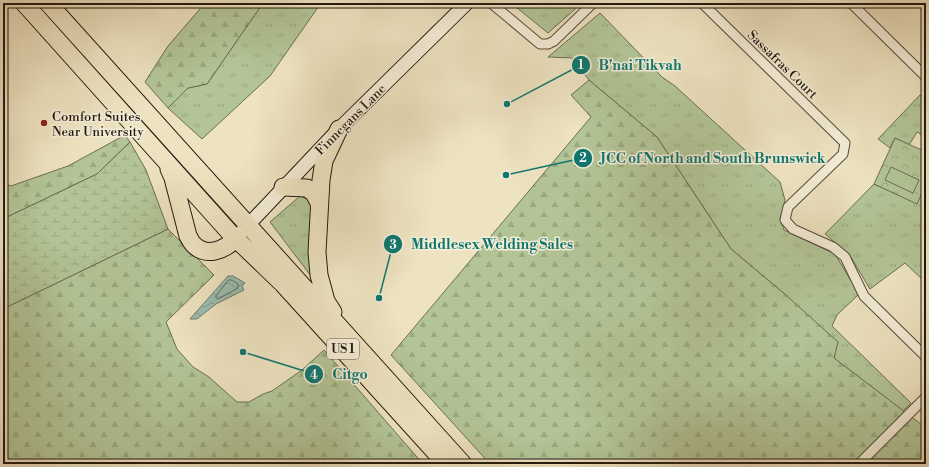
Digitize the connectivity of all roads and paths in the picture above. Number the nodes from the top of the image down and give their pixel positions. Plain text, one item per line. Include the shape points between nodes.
1 (24, 3) edge
2 (48, 3) edge
3 (490, 3) edge
4 (594, 3) edge
5 (702, 3) edge
6 (851, 3) edge
7 (464, 4) edge
8 (926, 77) edge
9 (339, 129) junction
10 (165, 160) junction
11 (283, 188) junction
12 (319, 203) junction
13 (248, 225) junction
14 (235, 239) junction
15 (342, 330) junction
16 (926, 357) edge
17 (926, 397) edge
18 (446, 464) edge
19 (463, 464) edge
20 (859, 464) edge

1 - 10 highway, US 1
2 - 13 highway, US 1
3 - 4 street via 540,44 548,44
5 - 16 street, Sassafras Court via 845,143 843,154 788,207 785,220 793,229 833,247 845,258 864,296
6 - 8 street
7 - 9 street, Finnegans Lane
9 - 11 street, Finnegans Lane
9 - 12 highway via 324,161
10 - 14 highway, US 1
10 - 14 highway via 173,178 192,244 204,251 216,251 230,245
11 - 12 highway via 307,188 314,193
11 - 13 street, Finnegans Lane
12 - 15 highway via 319,275 326,301
13 - 14 street, Finnegans Lane
13 - 15 highway, US 1
14 - 18 highway, US 1 via 283,284
15 - 19 highway, US 1
17 - 20 street

